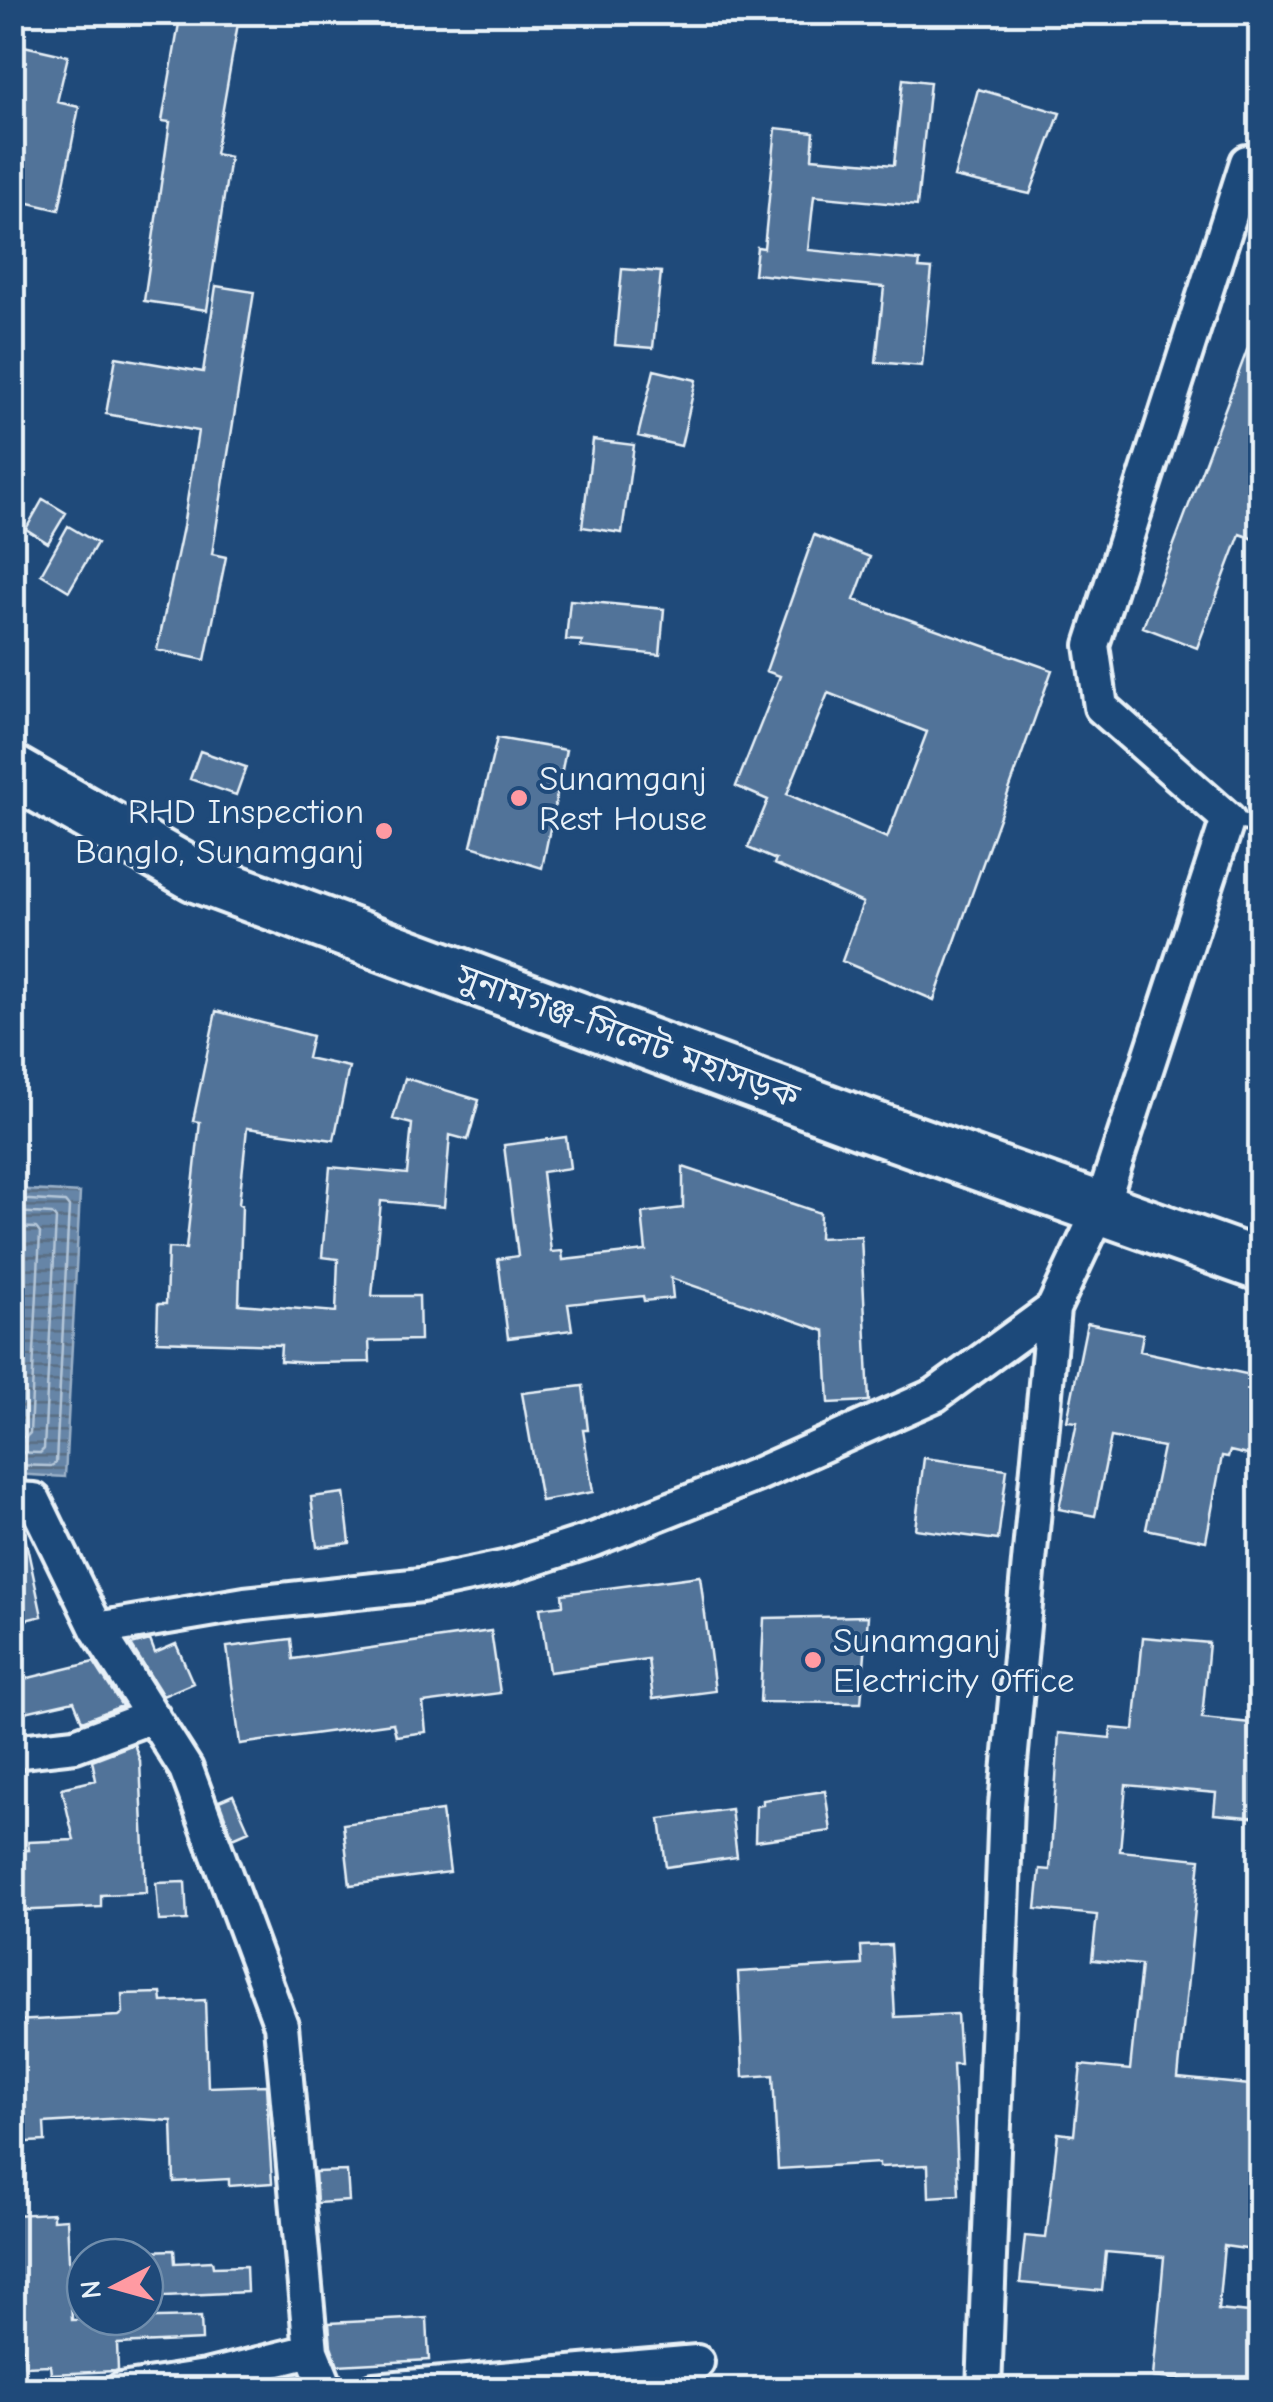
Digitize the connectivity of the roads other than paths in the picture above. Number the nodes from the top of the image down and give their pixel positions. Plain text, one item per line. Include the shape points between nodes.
1 (1246, 162) dead end
2 (12, 771) edge
3 (1228, 819) junction
4 (1260, 825) edge
5 (1101, 1207) junction
6 (1260, 1265) edge
7 (1053, 1309) junction
8 (12, 1499) edge
9 (97, 1629) junction
10 (153, 1716) junction
11 (12, 1752) edge
12 (310, 2352) junction
13 (697, 2362) dead end
14 (121, 2390) edge
15 (326, 2390) edge
16 (374, 2390) edge
17 (984, 2390) edge

1 - 3 street via 1092,645 1101,707
2 - 5 main road, সুনামগঞ্জ-সিলেট মহাসড়ক via 196,876
3 - 4 lane
3 - 5 street
5 - 6 main road, সুনামগঞ্জ-সিলেট মহাসড়ক
5 - 7 street
7 - 9 street via 935,1395 595,1539 421,1585
7 - 17 street via 1006,1805
8 - 9 street via 34,1500
9 - 10 street
10 - 11 street via 75,1745
10 - 12 street via 186,1770 281,2025
12 - 14 street
12 - 15 street
13 - 16 street

